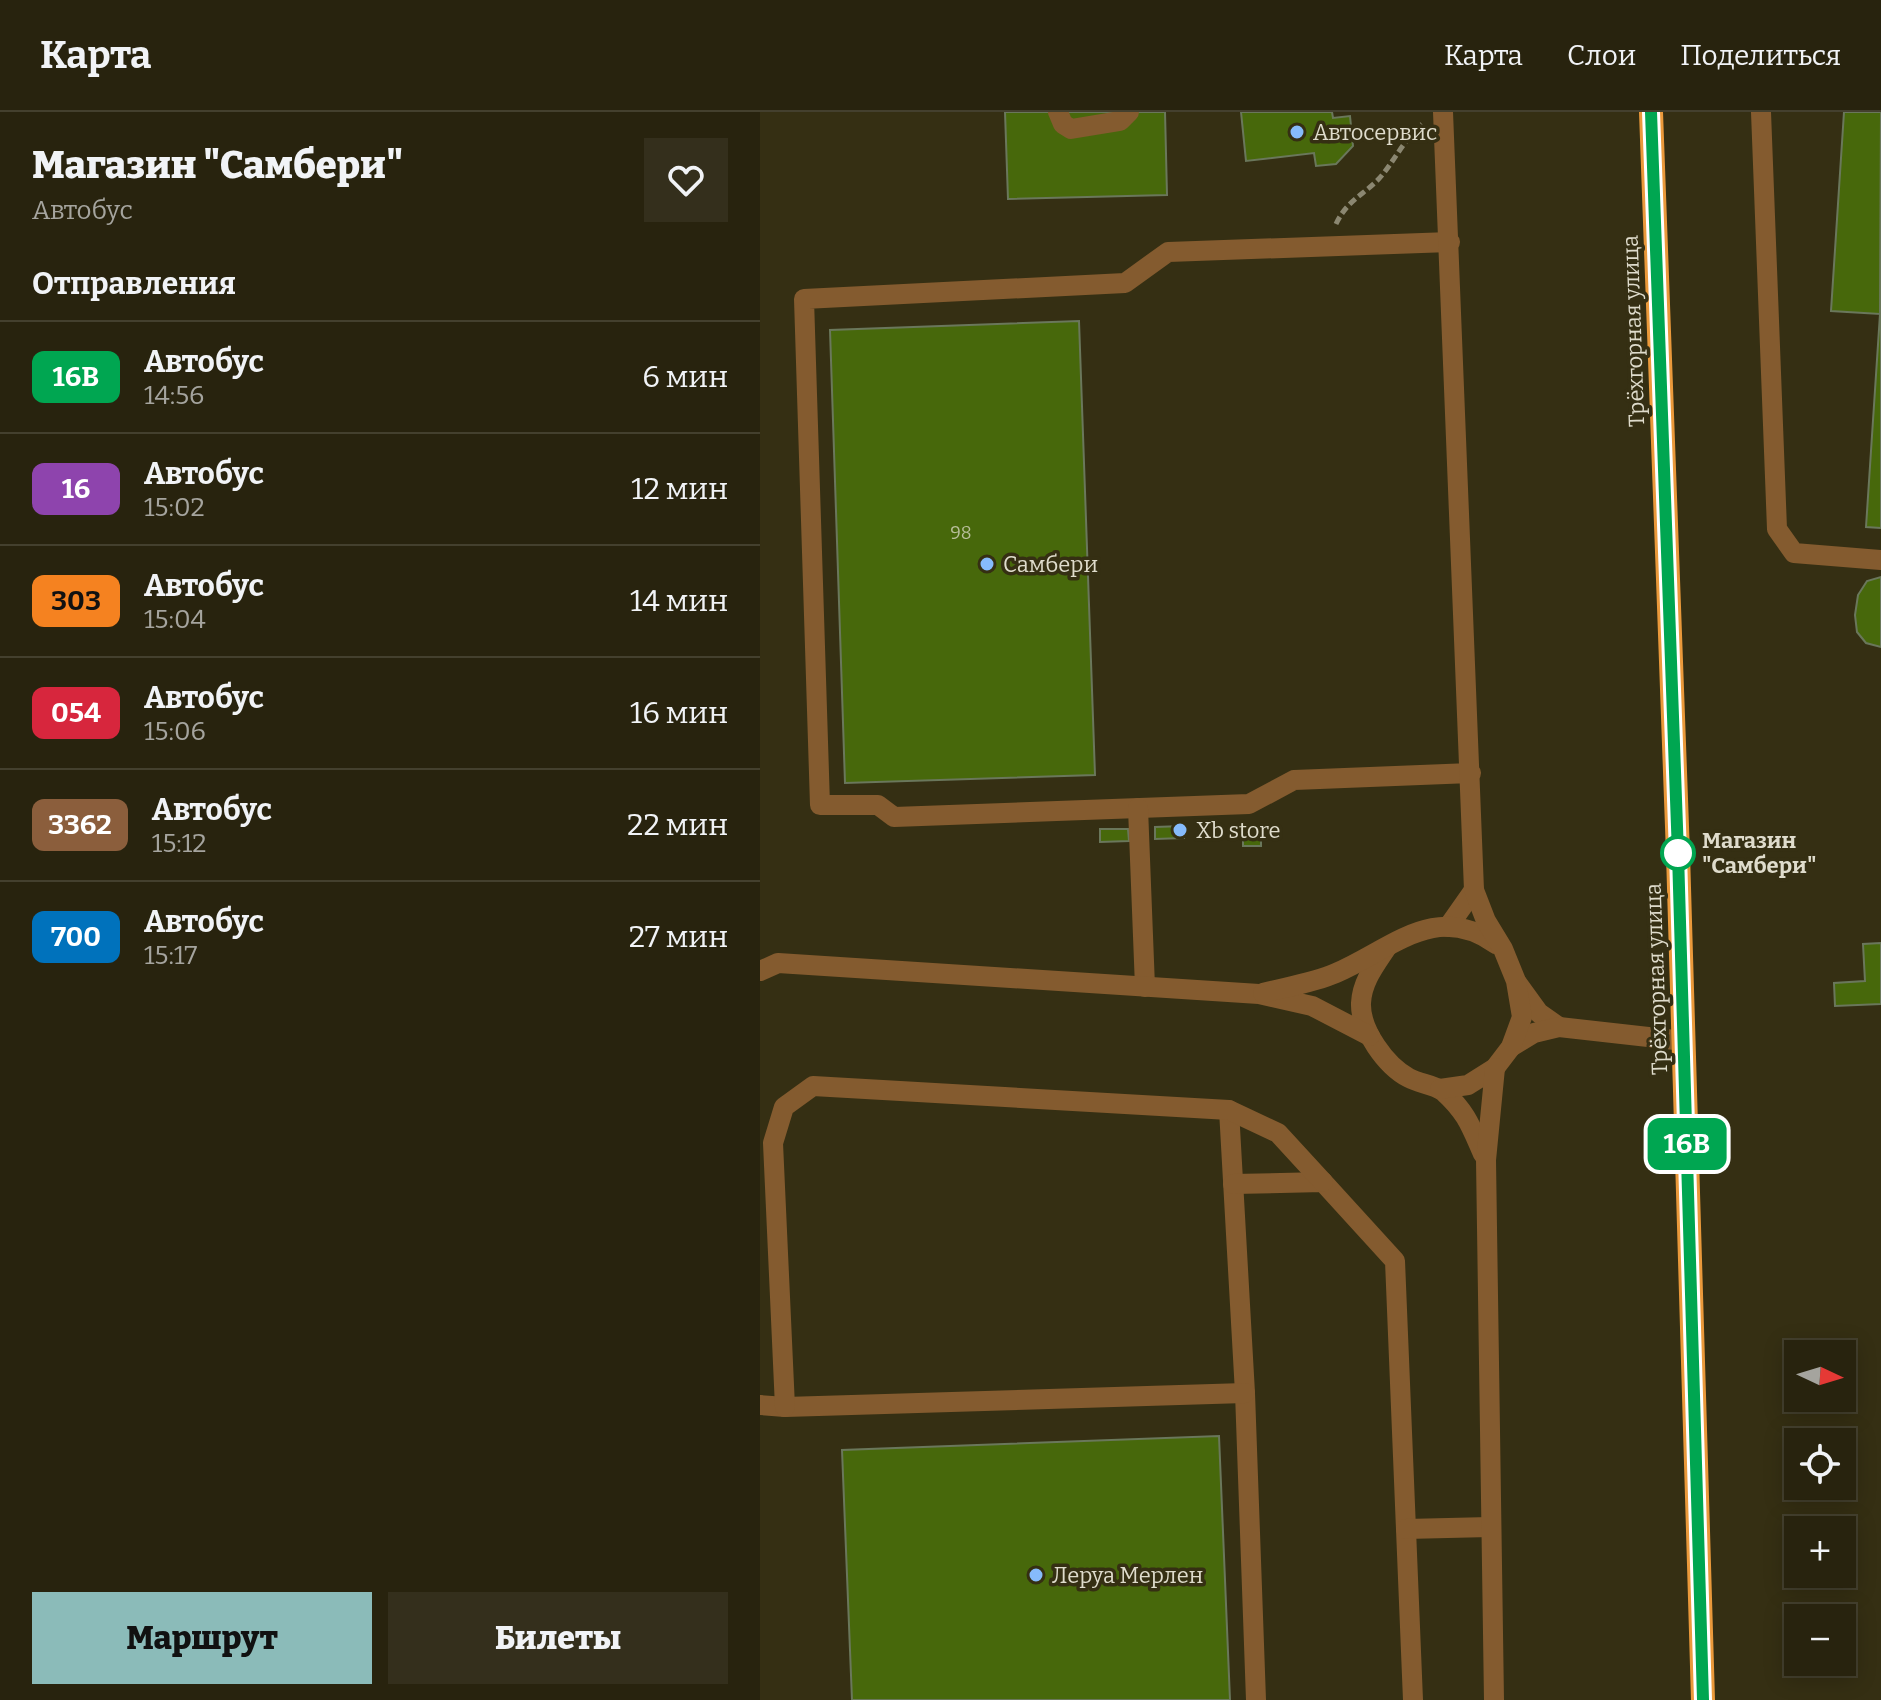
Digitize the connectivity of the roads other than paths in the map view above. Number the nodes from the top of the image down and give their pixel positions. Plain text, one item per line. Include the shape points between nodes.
1 (1058, 112) edge
2 (1129, 112) edge
3 (1651, 112) edge
4 (1761, 112) edge
5 (1434, 116) edge
6 (1450, 242) junction
7 (1881, 560) edge
8 (1471, 773) junction
9 (1138, 808) junction
10 (1474, 890) junction
11 (1448, 927) junction
12 (1387, 947) junction
13 (1503, 949) junction
14 (760, 971) edge
15 (1516, 981) junction
16 (1145, 987) junction
17 (1259, 994) junction
18 (1559, 1027) junction
19 (1370, 1036) junction
20 (1684, 1041) junction
21 (1511, 1047) junction
22 (1495, 1068) junction
23 (1440, 1089) junction
24 (1229, 1110) junction
25 (1486, 1160) junction
26 (1323, 1182) junction
27 (1233, 1184) junction
28 (1245, 1393) junction
29 (760, 1405) edge
30 (785, 1407) junction
31 (1490, 1527) junction
32 (1406, 1529) junction
33 (1256, 1700) edge
34 (1413, 1700) edge
35 (1494, 1700) edge
36 (1703, 1700) edge

1 - 2 street via 1071,129 1120,121
3 - 20 highway, Трёхгорная улица
4 - 7 street via 1777,529 1794,553
5 - 6 street
6 - 8 street
6 - 9 street via 1168,252 1125,283 804,299 820,805 878,805 894,817
8 - 9 street via 1294,780 1249,804
8 - 10 street
9 - 16 street
10 - 11 street
10 - 13 street
11 - 12 street via 1416,930
11 - 13 street via 1477,931
12 - 17 street via 1333,975
12 - 19 street via 1369,974 1361,1004
13 - 15 street
14 - 16 street via 778,963
15 - 18 street via 1539,1013
15 - 21 street via 1522,1017
16 - 17 street
17 - 19 street via 1312,1006
18 - 20 street
18 - 21 street via 1534,1033
19 - 23 street via 1388,1063 1409,1078
20 - 36 highway, Трёхгорная улица
21 - 22 street
22 - 23 street via 1468,1085
22 - 25 street
23 - 25 street via 1466,1115
24 - 26 street via 1278,1133
24 - 27 street
24 - 30 street via 813,1086 784,1107 773,1143
25 - 31 street
26 - 27 street
26 - 32 street via 1395,1261
27 - 28 street
28 - 30 street
28 - 33 street
29 - 30 street
31 - 32 street
31 - 35 street
32 - 34 street

